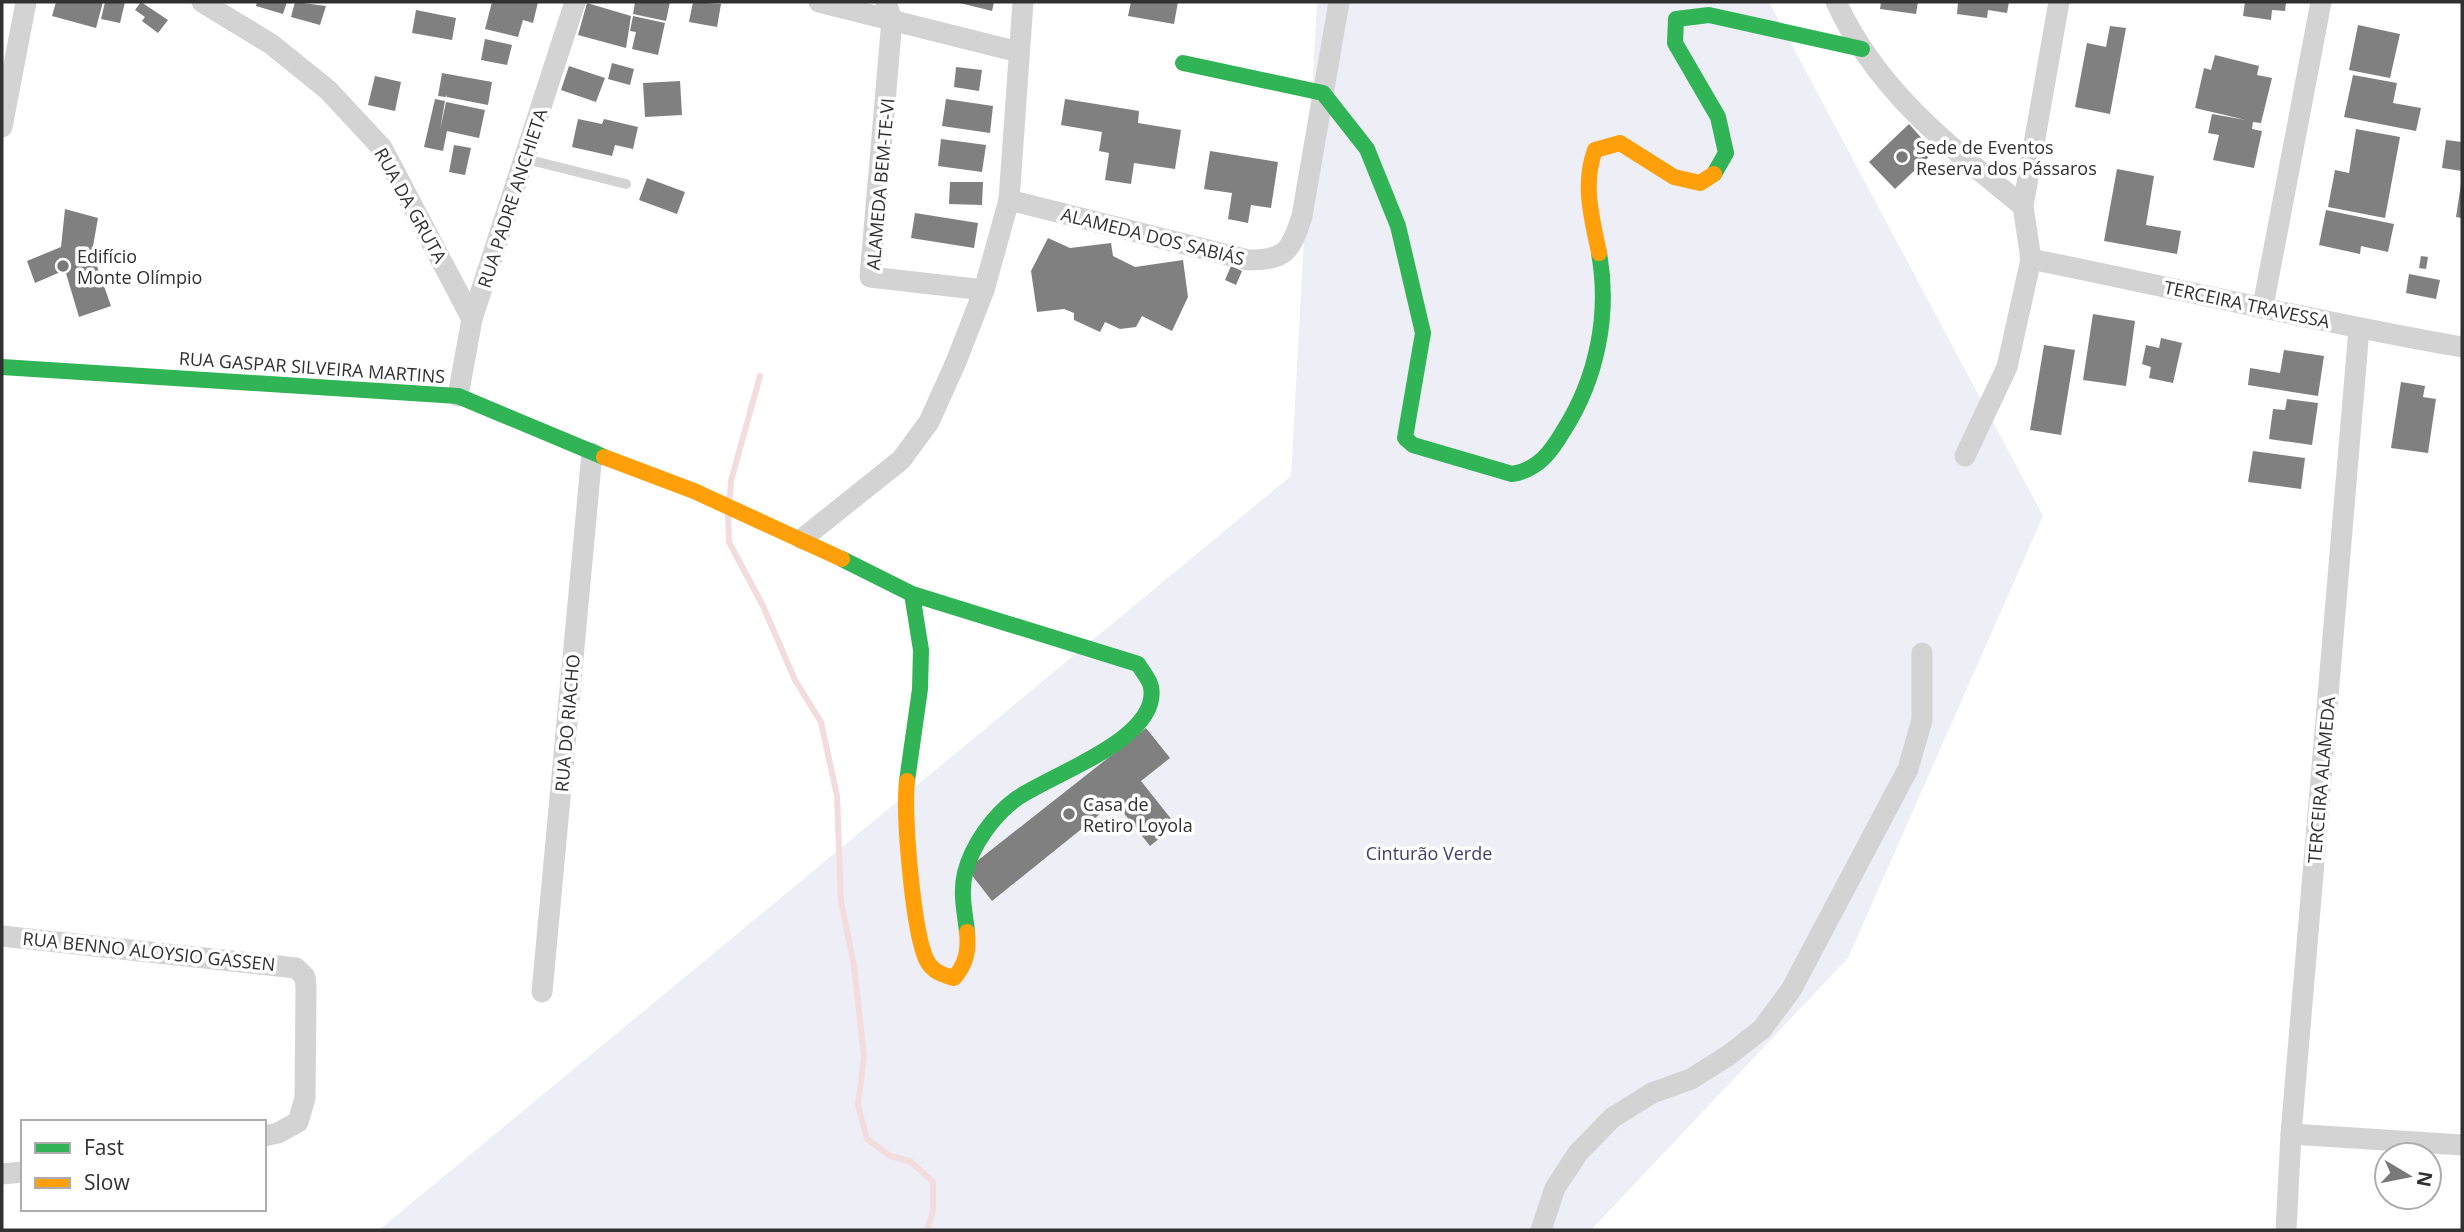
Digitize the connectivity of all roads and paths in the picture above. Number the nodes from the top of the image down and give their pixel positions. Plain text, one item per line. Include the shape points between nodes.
1 (26, 2) edge
2 (202, 2) edge
3 (575, 2) edge
4 (819, 2) edge
5 (1023, 2) edge
6 (1339, 2) edge
7 (1836, 2) edge
8 (2059, 2) edge
9 (2321, 2) edge
10 (889, 11) edge
11 (1862, 48) junction
12 (1019, 52) junction
13 (1182, 63) dead end
14 (1323, 93) junction
15 (2, 127) edge
16 (526, 159) junction
17 (626, 184) dead end
18 (1009, 200) junction
19 (2023, 206) junction
20 (2031, 259) junction
21 (984, 290) junction
22 (2263, 306) junction
23 (472, 319) junction
24 (2359, 329) junction
25 (2462, 347) edge
26 (2, 367) edge
27 (458, 396) junction
28 (592, 453) junction
29 (1965, 456) dead end
30 (802, 539) junction
31 (912, 594) junction
32 (1922, 653) dead end
33 (2, 936) edge
34 (542, 992) dead end
35 (2291, 1133) junction
36 (266, 1136) edge
37 (2462, 1145) edge
38 (21, 1172) edge
39 (2, 1174) edge
40 (1541, 1230) edge
41 (2286, 1230) edge

1 - 15 street
2 - 23 street, RUA DA GRUTA via 281,51 328,90 382,148
3 - 16 street, RUA PADRE ANCHIETA
4 - 10 street
5 - 12 street
6 - 14 street
7 - 11 street
8 - 19 street
9 - 22 street
10 - 12 street
10 - 21 street, ALAMEDA BEM-TE-VI via 870,277
11 - 14 street via 1709,15 1676,19 1675,43 1718,117 1726,153 1716,173 1700,183 1674,177 1619,143 1595,150 1589,160 1588,182 1602,271 1598,355 1580,404 1542,463 1526,473 1511,474 1405,439 1423,333 1398,226 1367,149
11 - 19 street via 1894,93 1928,129
12 - 18 street
13 - 14 street
14 - 18 street, ALAMEDA DOS SABIÁS via 1302,216 1293,246 1273,260 1248,260
16 - 17 lane
16 - 23 street, RUA PADRE ANCHIETA
18 - 21 street
19 - 20 street
20 - 22 street, TERCEIRA TRAVESSA
20 - 29 street via 2007,367
21 - 30 street via 929,422 901,460
22 - 24 street, TERCEIRA TRAVESSA
23 - 27 street, RUA PADRE ANCHIETA
24 - 25 street, TERCEIRA TRAVESSA
24 - 35 street, TERCEIRA ALAMEDA
26 - 27 street, RUA GASPAR SILVEIRA MARTINS
27 - 28 street, RUA GASPAR SILVEIRA MARTINS
28 - 30 street, RUA GASPAR SILVEIRA MARTINS
28 - 34 street, RUA DO RIACHO
30 - 31 street, RUA GASPAR SILVEIRA MARTINS
31 - 31 street, RUA GASPAR SILVEIRA MARTINS via 921,650 906,792 914,900 928,963 939,974 954,978 963,971 969,953 963,881 969,858 985,832 1016,800 1130,732 1147,713 1149,676 1138,664 1116,654
32 - 40 street via 1922,720 1908,769 1791,990 1762,1029 1729,1055 1612,1118 1578,1153 1555,1188
33 - 36 street, RUA BENNO ALOYSIO GASSEN via 296,968 305,976 306,988 305,1098 298,1122
35 - 37 street
35 - 41 street, TERCEIRA ALAMEDA
38 - 39 street

